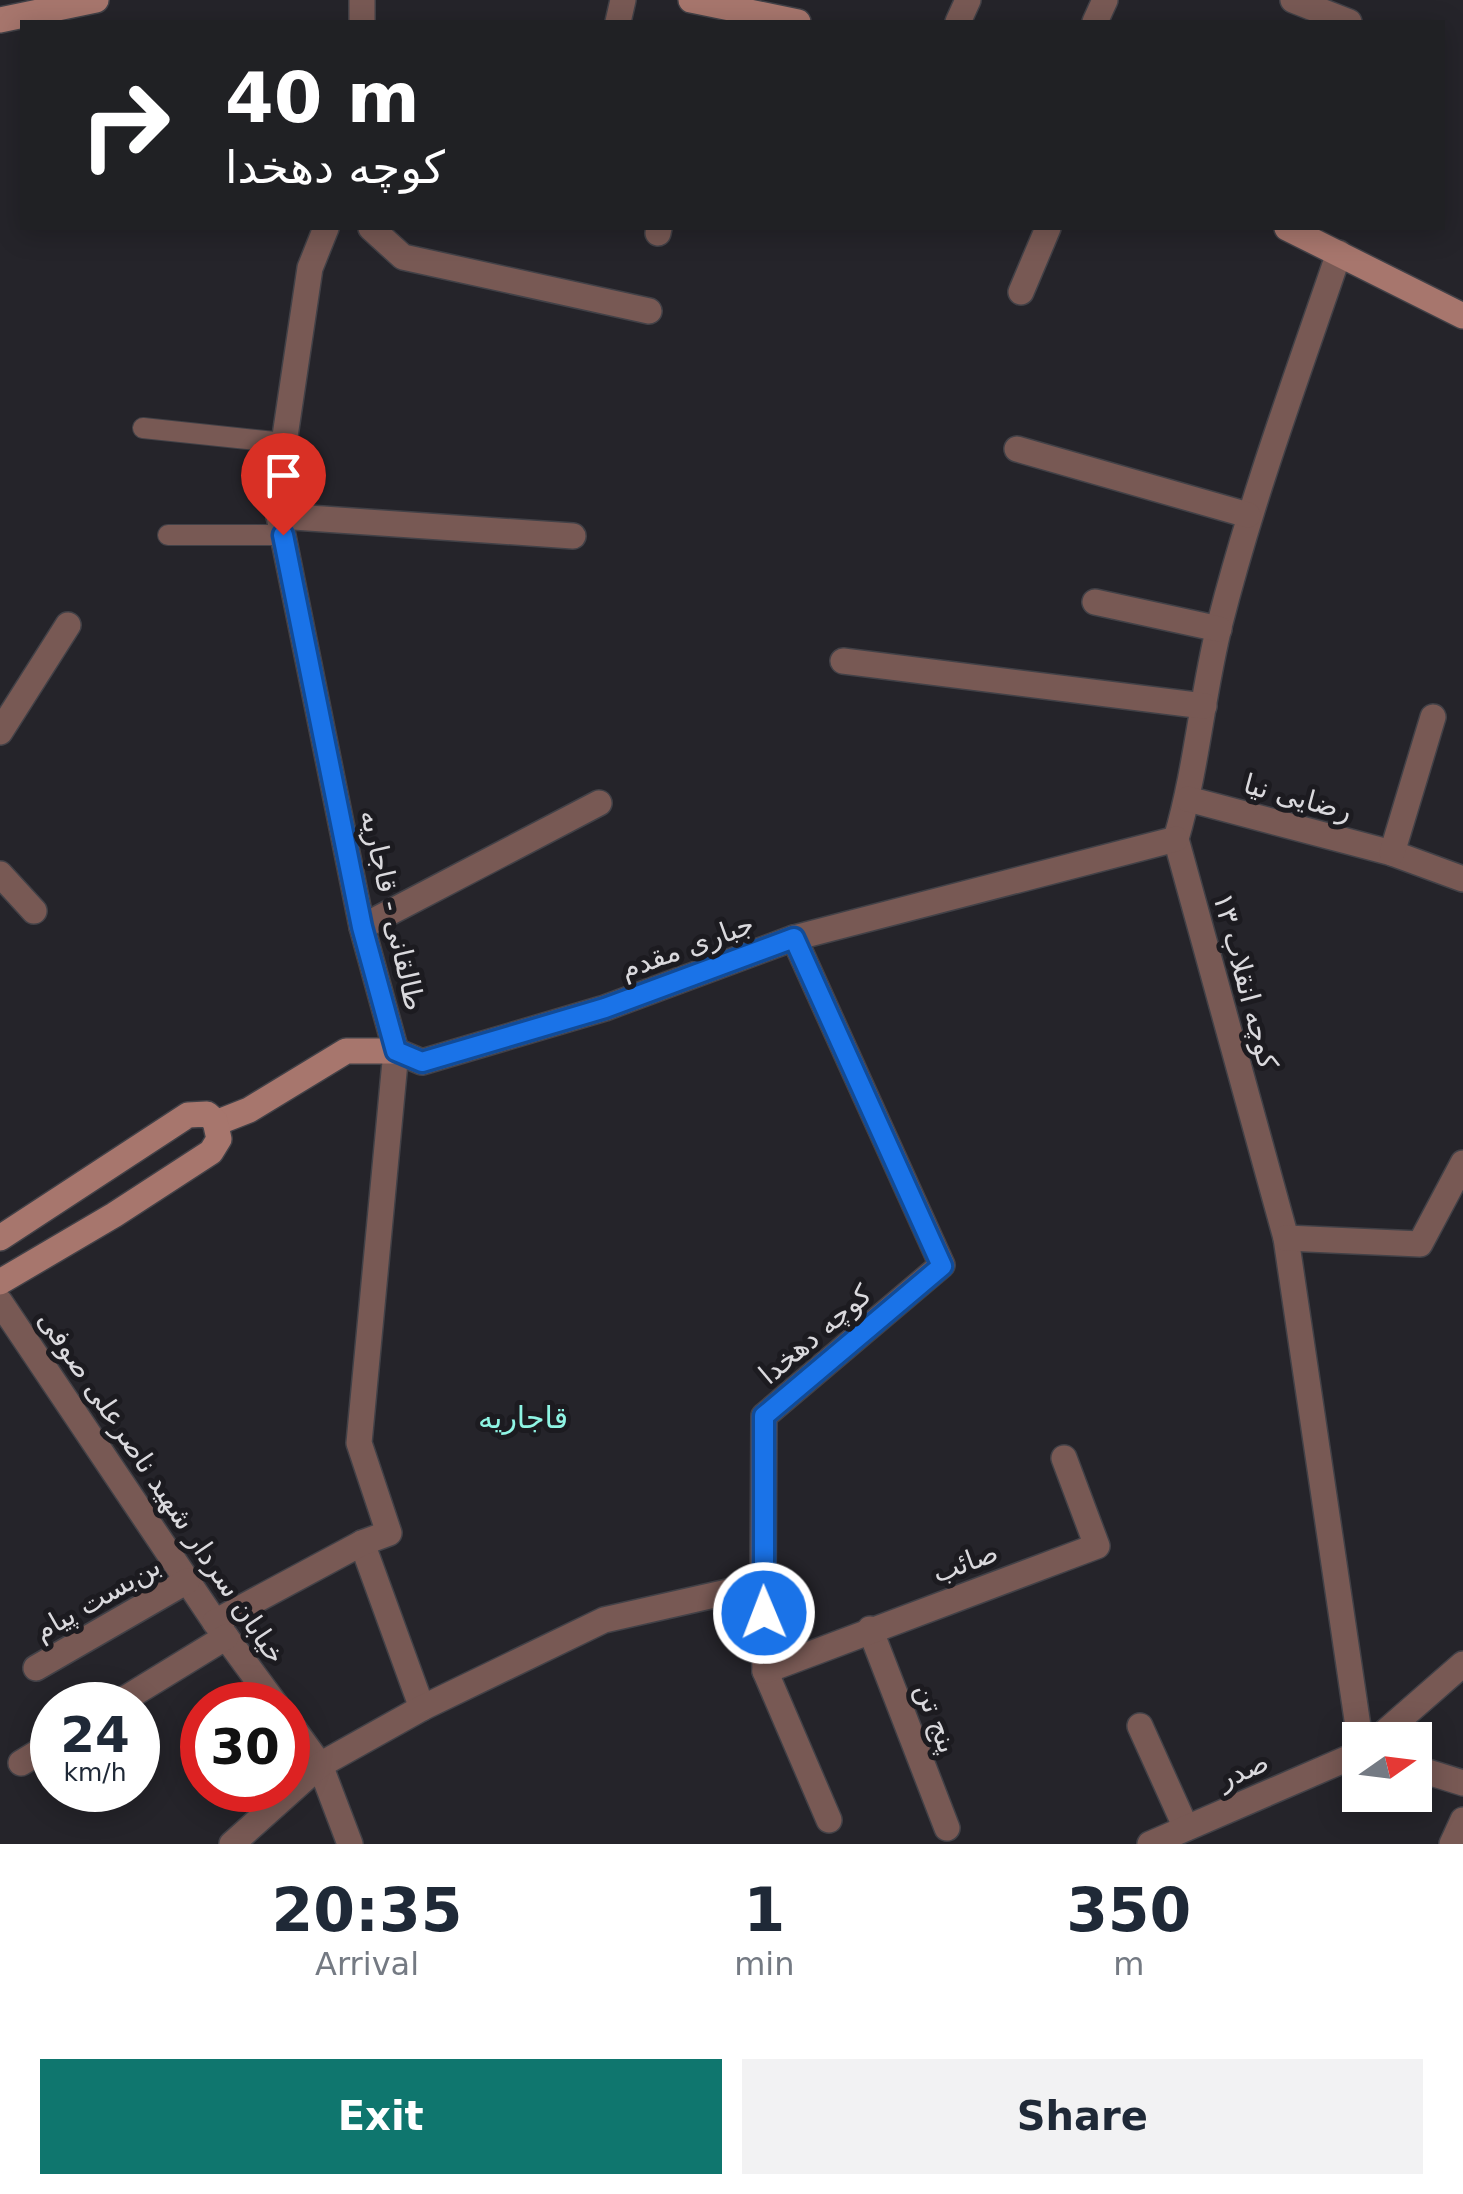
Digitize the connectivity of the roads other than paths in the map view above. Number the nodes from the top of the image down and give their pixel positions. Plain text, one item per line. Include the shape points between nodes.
1 (96, 0) edge
2 (692, 0) edge
3 (1293, 0) edge
4 (47, 16) edge
5 (0, 20) edge
6 (788, 20) edge
7 (1344, 20) edge
8 (325, 230) edge
9 (374, 230) edge
10 (1047, 230) edge
11 (1291, 230) edge
12 (1340, 254) junction
13 (1021, 292) dead end
14 (649, 311) dead end
15 (1463, 316) edge
16 (143, 428) dead end
17 (284, 443) junction
18 (1017, 449) dead end
19 (1248, 515) junction
20 (281, 526) junction
21 (168, 535) dead end
22 (574, 536) dead end
23 (1095, 602) dead end
24 (68, 625) dead end
25 (1218, 629) junction
26 (843, 661) dead end
27 (1204, 706) junction
28 (1433, 717) dead end
29 (0, 732) edge
30 (1188, 799) junction
31 (599, 804) dead end
32 (1176, 838) junction
33 (1392, 853) junction
34 (0, 874) edge
35 (1463, 880) edge
36 (34, 911) dead end
37 (362, 927) junction
38 (794, 938) junction
39 (396, 1051) junction
40 (216, 1123) junction
41 (1463, 1163) edge
42 (0, 1238) edge
43 (1286, 1238) junction
44 (0, 1282) edge
45 (0, 1302) edge
46 (1064, 1458) dead end
47 (362, 1543) junction
48 (187, 1580) junction
49 (763, 1584) junction
50 (221, 1629) junction
51 (870, 1629) junction
52 (1463, 1664) edge
53 (36, 1668) dead end
54 (766, 1671) junction
55 (148, 1682) edge
56 (259, 1682) edge
57 (422, 1708) junction
58 (1357, 1722) edge
59 (1397, 1722) edge
60 (1140, 1726) dead end
61 (310, 1751) edge
62 (30, 1757) edge
63 (1342, 1760) edge
64 (21, 1763) dead end
65 (320, 1765) junction
66 (1432, 1774) edge
67 (1463, 1784) edge
68 (830, 1820) dead end
69 (1463, 1820) edge
70 (947, 1828) dead end
71 (1186, 1828) junction
72 (232, 1844) edge
73 (350, 1844) edge
74 (1150, 1844) edge
75 (1452, 1844) edge

1 - 4 street
2 - 6 street
3 - 7 street
4 - 5 street
8 - 17 street, طالقانی - قاجاریه via 310,268
9 - 14 street via 403,257
10 - 13 street
11 - 12 street
12 - 15 street
12 - 19 street
16 - 17 lane
17 - 20 street, طالقانی - قاجاریه
18 - 19 street
19 - 25 street
20 - 21 lane
20 - 22 street
20 - 37 street, طالقانی - قاجاریه
23 - 25 street
24 - 29 street
25 - 27 street
26 - 27 street
27 - 30 street
28 - 33 street
30 - 32 street
30 - 33 street, رضایی نیا
31 - 37 street
32 - 38 street, جباری مقدم
32 - 43 street, کوچه انقلاب ۱۳
33 - 35 street, رضایی نیا
34 - 36 street
37 - 39 street, طالقانی - قاجاریه
38 - 39 street, جباری مقدم via 605,1008 422,1062
38 - 49 street, کوچه دهخدا via 942,1266 764,1416
39 - 40 street via 346,1051
39 - 47 street, طالقانی - قاجاریه via 359,1443 389,1533
40 - 42 street via 208,1114 188,1115
40 - 44 street via 219,1139 211,1152
41 - 43 street via 1420,1244
43 - 58 street, کوچه انقلاب ۱۳
45 - 48 street, خیابان سردار شهید ناصرعلی صوفی
46 - 51 street, صائب via 1098,1546
47 - 50 street, طالقانی - قاجاریه
47 - 57 street
48 - 50 street, خیابان سردار شهید ناصرعلی صوفی
48 - 53 street, بن‌بست پیام
49 - 54 street
49 - 57 street via 604,1620
50 - 55 street, طالقانی - قاجاریه
50 - 56 street, خیابان سردار شهید ناصرعلی صوفی
51 - 54 street, صائب
51 - 70 street, پنج تن
52 - 59 street
54 - 68 street
57 - 65 street
60 - 71 street
61 - 65 street
62 - 64 street
63 - 71 street, صدر
65 - 72 street
65 - 73 street
66 - 67 street
69 - 75 street
71 - 74 street, صدر

